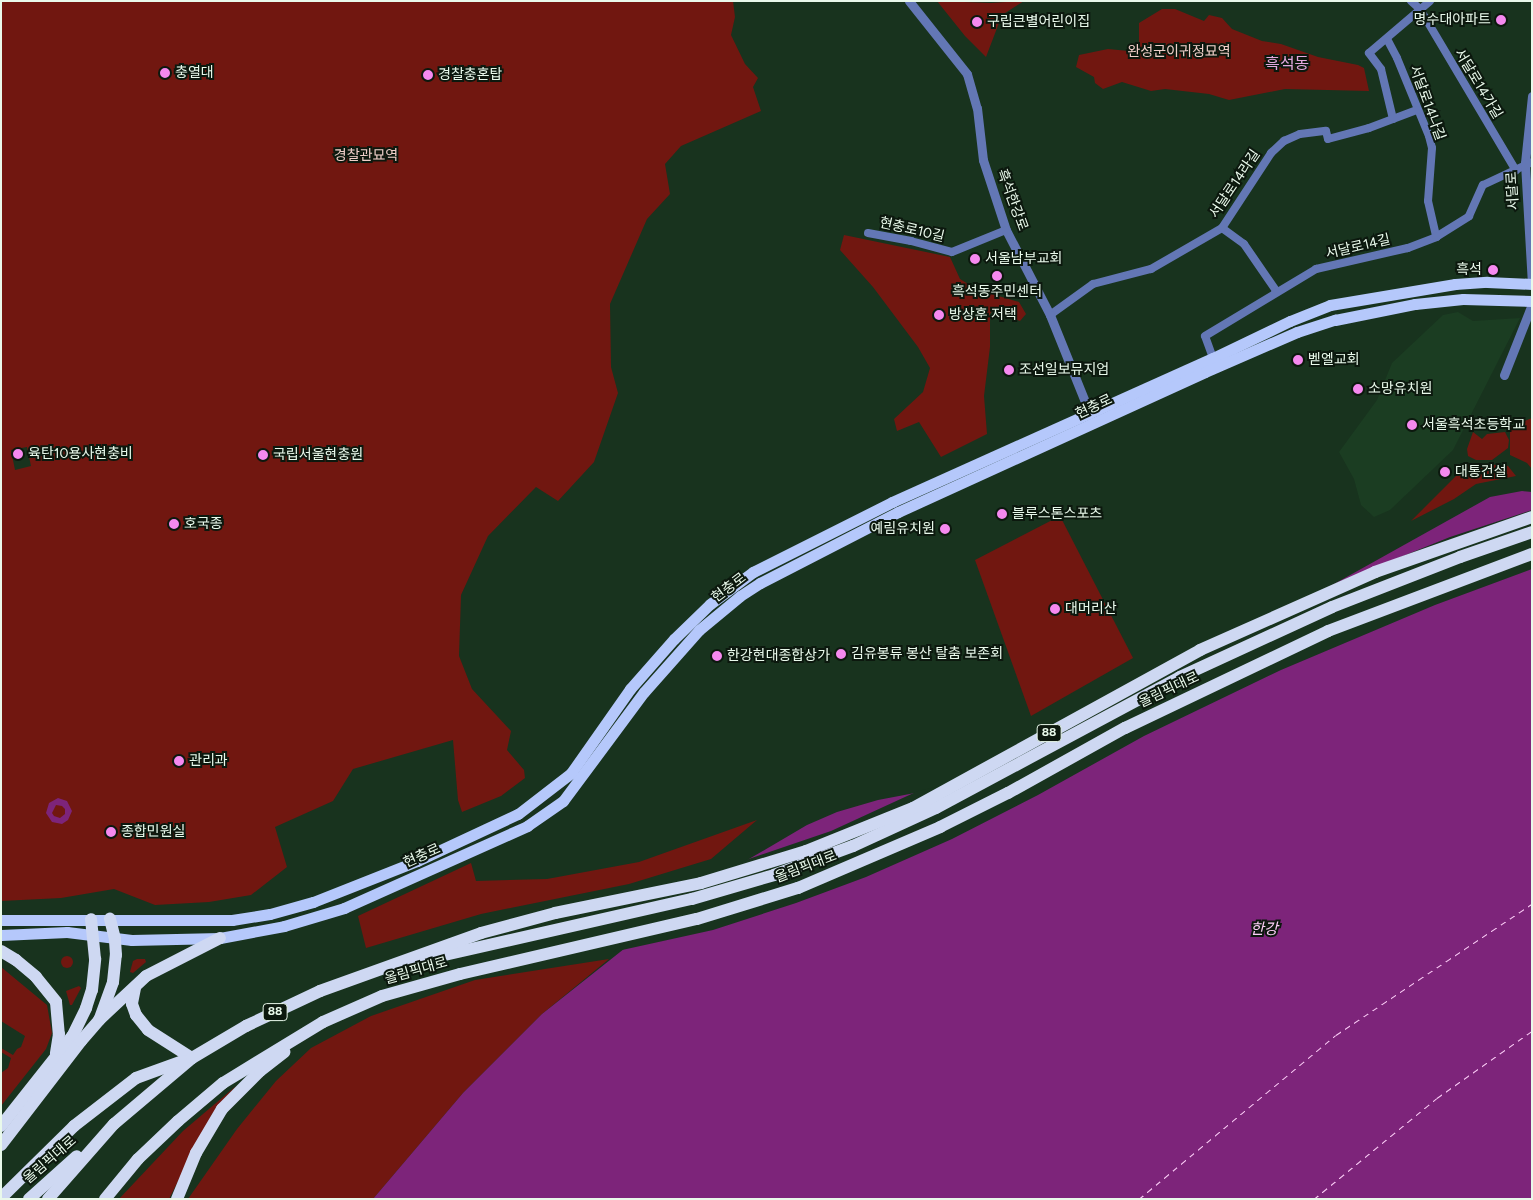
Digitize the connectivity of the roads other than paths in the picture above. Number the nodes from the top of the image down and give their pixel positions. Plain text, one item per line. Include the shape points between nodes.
1 (909, 1) edge
2 (1411, 1) edge
3 (1430, 1) edge
4 (1420, 9) junction
5 (1387, 40) junction
6 (1532, 96) edge
7 (1417, 110) junction
8 (1392, 119) junction
9 (1528, 163) edge
10 (1516, 171) junction
11 (1222, 228) junction
12 (1006, 230) junction
13 (868, 233) dead end
14 (1436, 237) junction
15 (1532, 284) edge
16 (1277, 292) junction
17 (1532, 301) edge
18 (1532, 304) edge
19 (1050, 315) junction
20 (1213, 358) junction
21 (1504, 375) dead end
22 (1090, 414) junction
23 (1532, 517) edge
24 (1532, 532) edge
25 (1532, 554) edge
26 (91, 919) junction
27 (110, 919) junction
28 (1, 920) edge
29 (1, 935) edge
30 (94, 935) junction
31 (115, 938) junction
32 (220, 938) junction
33 (1, 951) edge
34 (378, 969) junction
35 (135, 986) junction
36 (99, 1020) junction
37 (323, 1022) junction
38 (56, 1057) junction
39 (192, 1058) junction
40 (114, 1124) junction
41 (1, 1126) edge
42 (1, 1144) edge
43 (1, 1198) edge
44 (29, 1199) edge
45 (48, 1199) edge
46 (105, 1199) edge
47 (177, 1199) edge

1 - 12 street, 흑석한강로 via 967,74 977,108 983,160
2 - 4 street, 서달로14가길
3 - 4 street
4 - 5 street
4 - 10 street, 서달로14가길
5 - 7 street, 서달로14나길
5 - 8 street via 1369,53 1381,69
6 - 9 street, 서달로
7 - 8 street, 서달로14라길
7 - 14 street, 서달로14나길 via 1432,148 1428,200
8 - 11 street, 서달로14라길 via 1328,139 1326,131 1300,134 1284,142 1271,154
9 - 10 street, 서달로14길
9 - 15 street, 서달로
10 - 14 street, 서달로14길 via 1483,185 1469,216
11 - 16 street via 1244,244
11 - 19 street, 서달로14라길 via 1151,269 1093,284
12 - 13 street, 현충로10길 via 952,252
12 - 19 street, 흑석한강로
14 - 16 street, 서달로14길 via 1408,248 1316,269
15 - 20 main road, 현충로 via 1455,284 1330,305 1290,320
16 - 20 street, 서달로14길 via 1205,336
17 - 32 main road, 현충로 via 1463,299 1415,304 1335,320 1297,332 898,512 760,583 706,624 644,692 563,801 527,826 344,908 284,926
18 - 21 street
19 - 22 street, 흑석한강로
20 - 22 main road, 현충로
22 - 27 main road, 현충로 via 892,502 735,584 689,622 637,681 571,773 518,814 366,882 270,914 213,922
23 - 34 highway, 올림픽대로 / 88 via 1374,572 1200,650 913,808 806,852 701,883 481,933
24 - 34 highway, 올림픽대로 / 88 via 1460,556 1332,607 1180,677 936,808 852,846 774,875 692,899
25 - 37 highway, 올림픽대로 / 88 via 1328,631 1125,728 940,827 798,888 698,919 460,974 382,996
26 - 27 main road, 현충로
26 - 28 main road, 현충로
26 - 30 highway
27 - 31 highway
29 - 30 main road, 현충로 via 66,932
30 - 31 main road, 현충로
30 - 38 highway via 92,990 73,1035
31 - 32 main road, 현충로
31 - 36 highway via 113,982
32 - 35 highway via 146,976
33 - 38 highway via 36,977 56,1002 60,1034
34 - 39 highway, 올림픽대로 / 88 via 320,991 246,1026
35 - 36 highway
35 - 39 highway via 132,1004 136,1015 148,1030
36 - 42 highway
37 - 46 highway, 올림픽대로 / 88 via 223,1083 145,1153
37 - 47 highway via 260,1072 222,1110 196,1153
38 - 41 highway
39 - 40 highway, 올림픽대로 / 88
39 - 43 highway via 136,1078 74,1126
40 - 44 highway, 올림픽대로 / 88
40 - 45 highway, 올림픽대로 / 88

